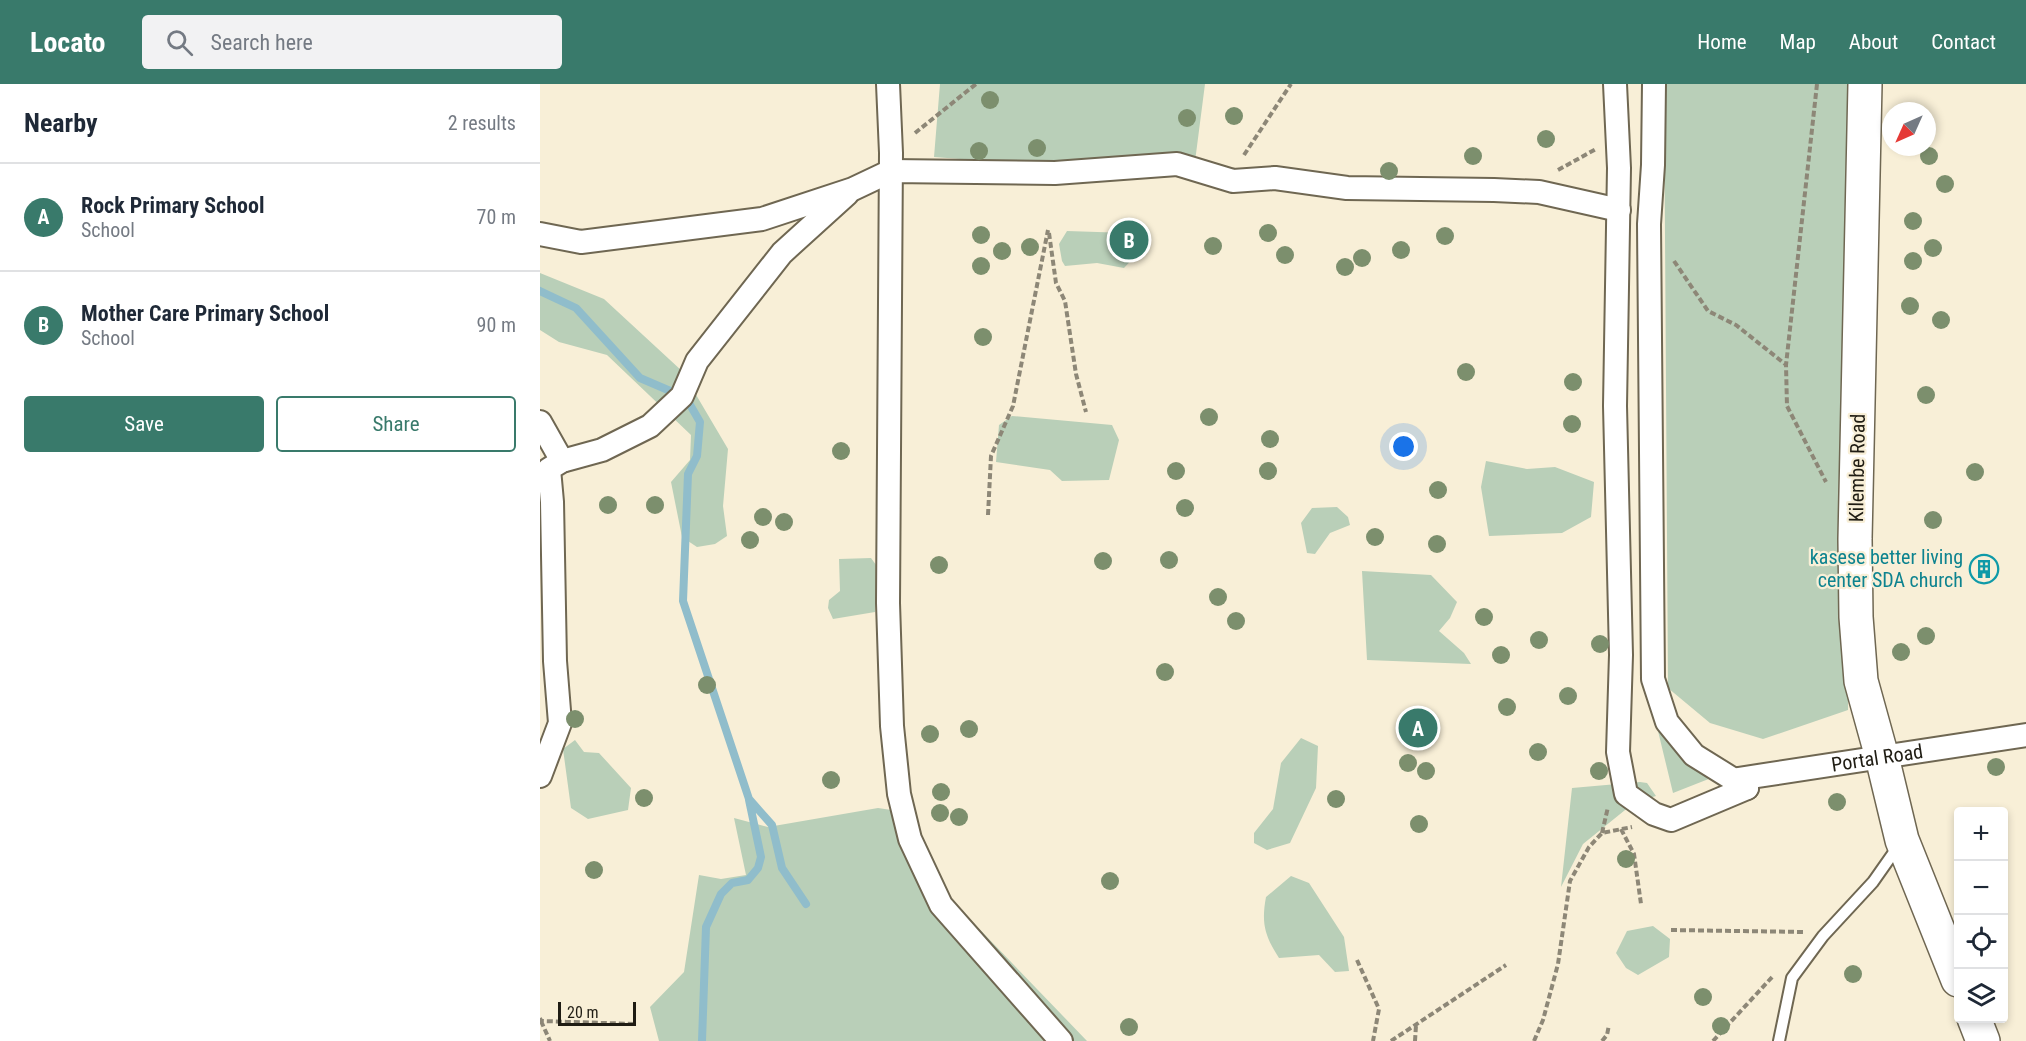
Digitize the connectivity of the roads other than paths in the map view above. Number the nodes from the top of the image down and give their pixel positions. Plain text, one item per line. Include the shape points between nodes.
1 (888, 84) edge
2 (1615, 84) edge
3 (1654, 84) edge
4 (1865, 84) edge
5 (891, 162) junction
6 (853, 189) junction
7 (1619, 210) junction
8 (540, 234) edge
9 (540, 422) edge
10 (562, 461) junction
11 (2026, 735) edge
12 (1882, 757) junction
13 (540, 776) edge
14 (1747, 788) junction
15 (1902, 840) junction
16 (1955, 969) edge
17 (1976, 1023) edge
18 (1061, 1041) edge
19 (1779, 1041) edge
20 (1983, 1041) edge

1 - 5 street
2 - 7 street
3 - 14 street via 1649,224 1653,679 1667,722 1694,755
4 - 12 main road, Kilembe Road via 1856,617 1860,681
5 - 6 street
5 - 7 street via 1055,173 1177,164 1233,181 1275,178 1347,188 1539,192
5 - 18 street via 888,603 892,726 899,794 910,839 942,905
6 - 8 street via 762,219 581,242
6 - 10 street via 782,253 697,361 682,396 650,426 602,450
7 - 14 street via 1615,406 1621,655 1618,752 1626,794 1654,814 1671,820
9 - 10 street
10 - 13 street via 549,469 560,723
11 - 12 street, Portal Road
12 - 14 street, Portal Road via 1738,779
12 - 15 main road, Kilembe Road
15 - 16 main road, Kilembe Road
15 - 19 lane via 1873,882 1823,936 1792,978
17 - 20 main road

